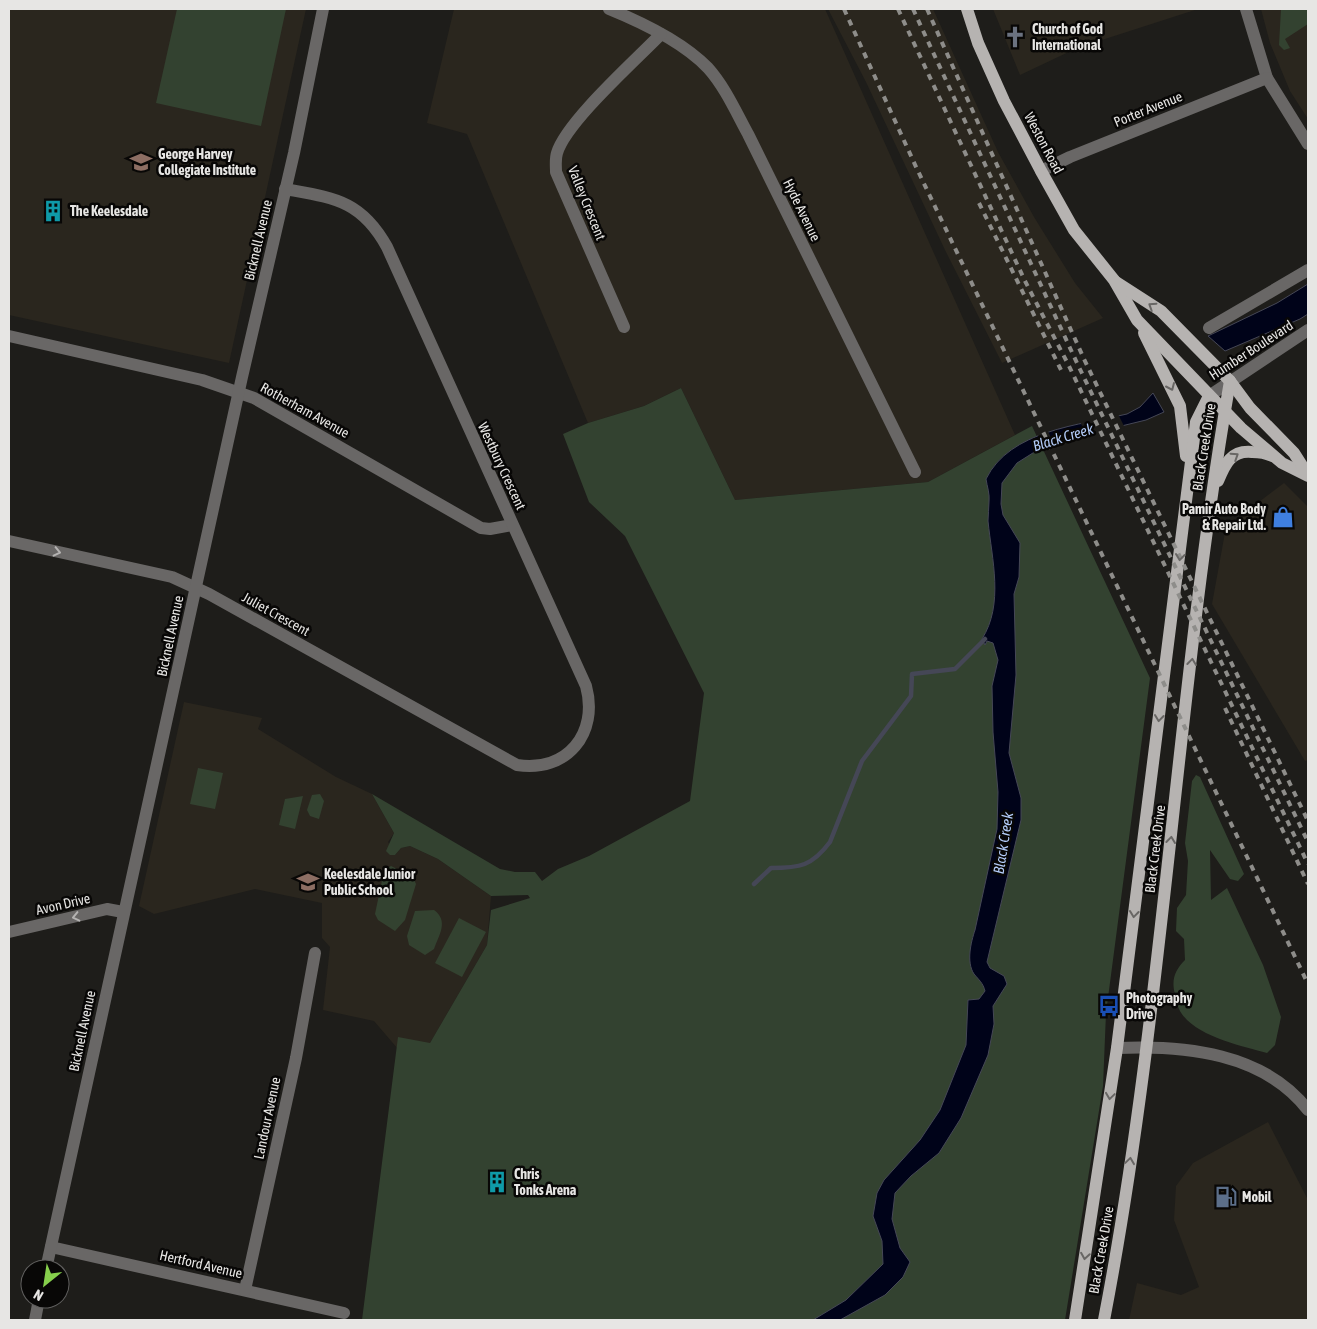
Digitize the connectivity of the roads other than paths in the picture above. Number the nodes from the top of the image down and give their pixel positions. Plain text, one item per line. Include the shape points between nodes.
1 (323, 9) edge
2 (609, 9) edge
3 (968, 9) edge
4 (1246, 9) edge
5 (661, 34) junction
6 (1267, 78) junction
7 (1308, 144) edge
8 (1041, 171) junction
9 (285, 189) junction
10 (1308, 270) edge
11 (1114, 280) junction
12 (1137, 320) junction
13 (624, 327) dead end
14 (1209, 328) dead end
15 (1308, 330) edge
16 (9, 336) edge
17 (1230, 381) junction
18 (239, 392) junction
19 (1209, 396) junction
20 (1227, 396) junction
21 (1250, 408) junction
22 (1224, 410) junction
23 (1282, 463) junction
24 (916, 472) dead end
25 (1308, 476) edge
26 (1188, 491) junction
27 (1211, 497) junction
28 (512, 525) junction
29 (9, 542) edge
30 (195, 588) junction
31 (510, 762) joint
32 (124, 912) junction
33 (9, 932) edge
34 (316, 953) dead end
35 (1147, 1046) junction
36 (1118, 1048) junction
37 (1308, 1110) edge
38 (51, 1247) junction
39 (48, 1259) edge
40 (245, 1290) junction
41 (344, 1313) dead end
42 (1074, 1320) edge
43 (1104, 1320) edge

1 - 9 street, Bicknell Avenue
2 - 5 street, Hyde Avenue
3 - 8 main road, Weston Road via 978,42 1004,101
4 - 6 street
5 - 13 street, Valley Crescent via 564,136 556,155 556,172
5 - 24 street, Hyde Avenue via 707,68 720,85 748,134
6 - 7 street
6 - 8 street, Porter Avenue
8 - 11 main road, Weston Road via 1074,230
9 - 18 street, Bicknell Avenue
9 - 28 street, Westbury Crescent via 352,206 372,222
10 - 14 street
11 - 12 main road, Weston Road
17 -> 11 main road, Weston Road via 1161,311
12 - 19 main road, Weston Road
12 -> 26 main road via 1180,406
15 - 17 street, Humber Boulevard
16 - 18 street, Rotherham Avenue via 202,380
17 - 19 street, Humber Boulevard
17 - 20 main road, Black Creek Drive
17 - 21 main road, Weston Road
18 - 28 street, Rotherham Avenue via 481,528
18 - 30 street, Bicknell Avenue
19 - 20 main road
19 - 22 main road, Weston Road
19 - 26 main road, Black Creek Drive via 1196,422
20 - 21 main road
20 - 22 main road, Black Creek Drive
21 - 25 main road, Weston Road via 1294,453
22 - 23 main road, Weston Road
22 - 27 main road, Black Creek Drive
23 - 25 main road, Weston Road
27 -> 23 main road via 1226,464 1242,451 1269,454
26 -> 36 main road, Black Creek Drive
35 -> 27 main road, Black Creek Drive
28 - 31 street, Westbury Crescent via 579,670 590,701 590,711 585,731 566,755 539,766
29 -> 30 street, Juliet Crescent via 172,577
30 - 31 street, Juliet Crescent
30 - 32 street, Bicknell Avenue
32 -> 33 street, Avon Drive via 107,909
32 - 38 street, Bicknell Avenue
34 - 40 street, Landour Avenue
35 - 36 street
35 - 37 street via 1244,1062 1279,1082
43 -> 35 main road, Black Creek Drive
36 -> 42 main road, Black Creek Drive
38 - 39 street, Bicknell Avenue
38 - 40 street, Hertford Avenue
40 - 41 street, Hertford Avenue

